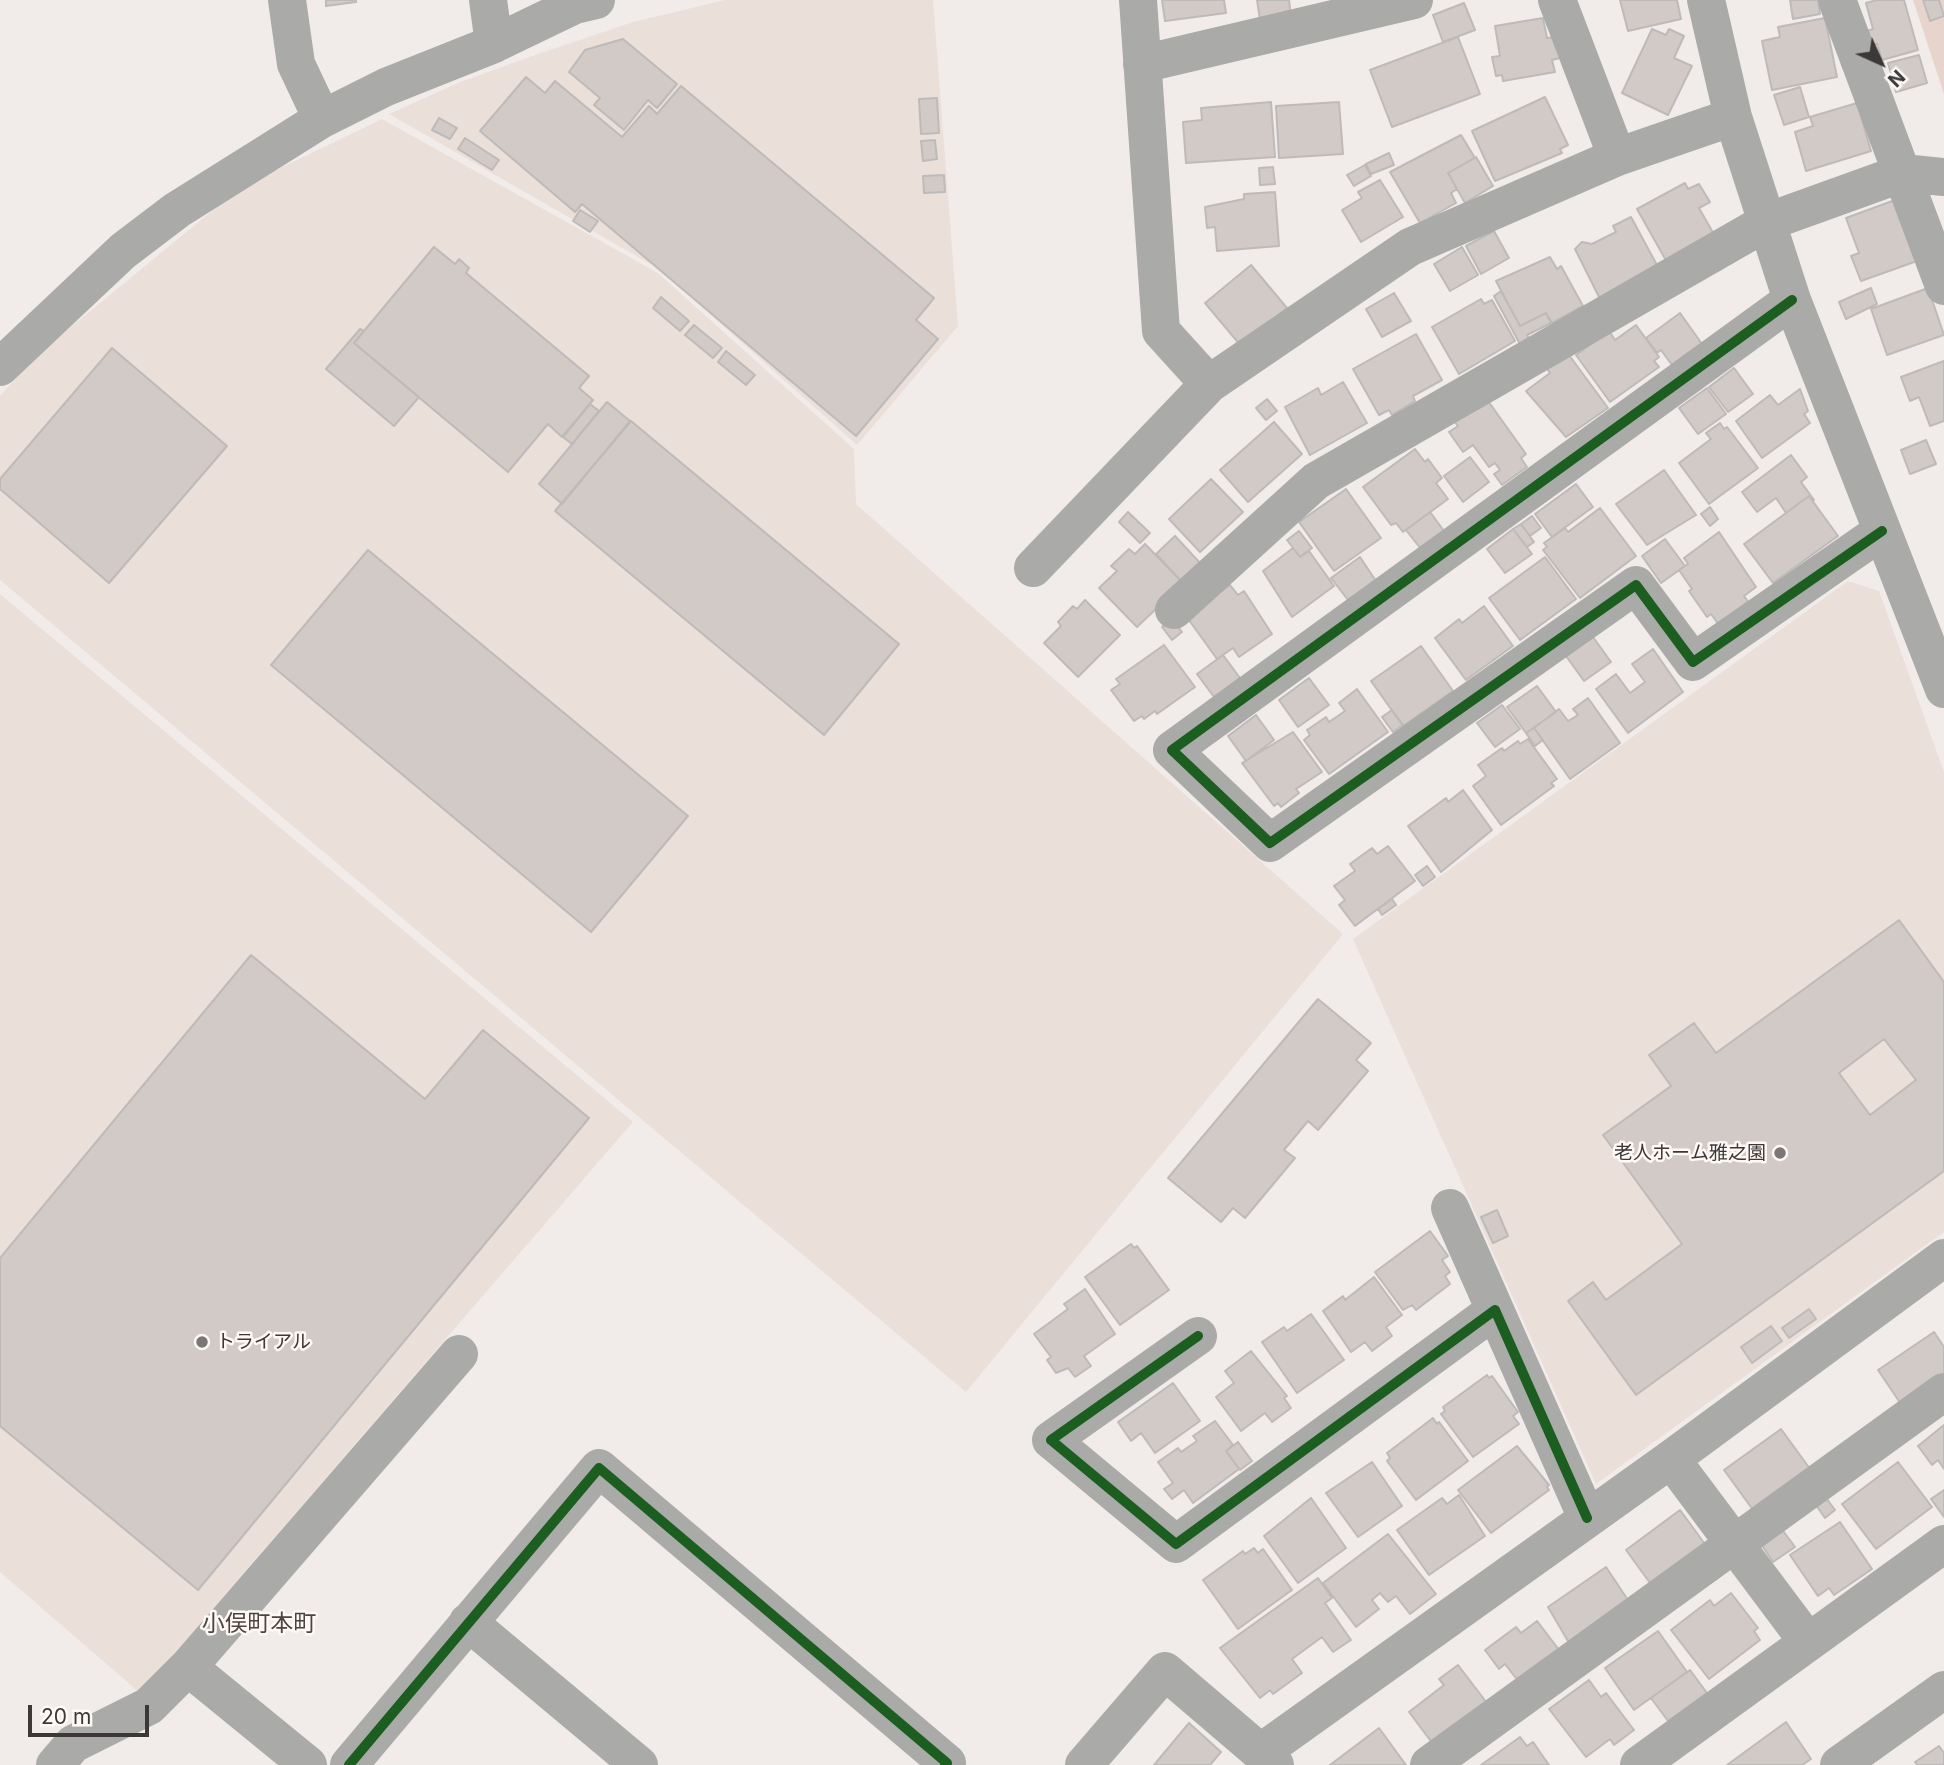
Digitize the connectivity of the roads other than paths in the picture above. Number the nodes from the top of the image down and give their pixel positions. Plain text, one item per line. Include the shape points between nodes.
1 (287, 0) edge
2 (488, 0) edge
3 (596, 0) edge
4 (1138, 0) edge
5 (1414, 0) edge
6 (1558, 0) edge
7 (1706, 0) edge
8 (1837, 0) edge
9 (495, 44) junction
10 (1142, 64) junction
11 (1733, 117) junction
12 (322, 119) junction
13 (1617, 157) junction
14 (1903, 173) junction
15 (1944, 177) edge
16 (1767, 222) junction
17 (1944, 286) edge
18 (1792, 300) junction
19 (0, 367) edge
20 (1209, 384) junction
21 (1882, 531) junction
22 (1033, 568) dead end
23 (1174, 610) dead end
24 (1944, 689) edge
25 (1450, 1208) dead end
26 (1944, 1258) edge
27 (1495, 1310) junction
28 (1198, 1336) dead end
29 (459, 1354) dead end
30 (1944, 1392) edge
31 (1671, 1459) junction
32 (1587, 1518) junction
33 (1735, 1544) junction
34 (1944, 1544) edge
35 (468, 1622) junction
36 (1808, 1642) junction
37 (188, 1667) junction
38 (1944, 1690) edge
39 (1268, 1759) edge
40 (55, 1765) edge
41 (308, 1765) edge
42 (349, 1765) edge
43 (639, 1765) edge
44 (945, 1765) edge
45 (1084, 1765) edge
46 (1429, 1765) edge
47 (1639, 1765) edge
48 (1839, 1765) edge

1 - 12 street via 296,64
2 - 9 street
3 - 9 street via 575,5
4 - 10 street
5 - 10 street
6 - 13 street
7 - 11 street
8 - 14 street
9 - 12 street via 386,87
10 - 20 street via 1161,331
11 - 13 street
11 - 16 street
12 - 19 street via 177,210 123,251
13 - 20 street via 1410,247
14 - 15 street
14 - 16 street
14 - 17 street
16 - 18 street
16 - 23 street via 1316,481
18 - 21 street
18 - 21 street via 1172,750 1270,843 1636,585 1693,662
20 - 22 street
21 - 24 street
25 - 27 street
26 - 31 street
27 - 28 street via 1176,1544 1051,1440
27 - 32 street
29 - 37 street
30 - 33 street
31 - 32 street
31 - 33 street
32 - 39 street
33 - 36 street
33 - 46 street
34 - 36 street
35 - 42 street
35 - 43 street
35 - 44 street via 599,1468
36 - 47 street
37 - 40 street via 149,1706 73,1744
37 - 41 street
38 - 48 street
39 - 45 street via 1165,1671

